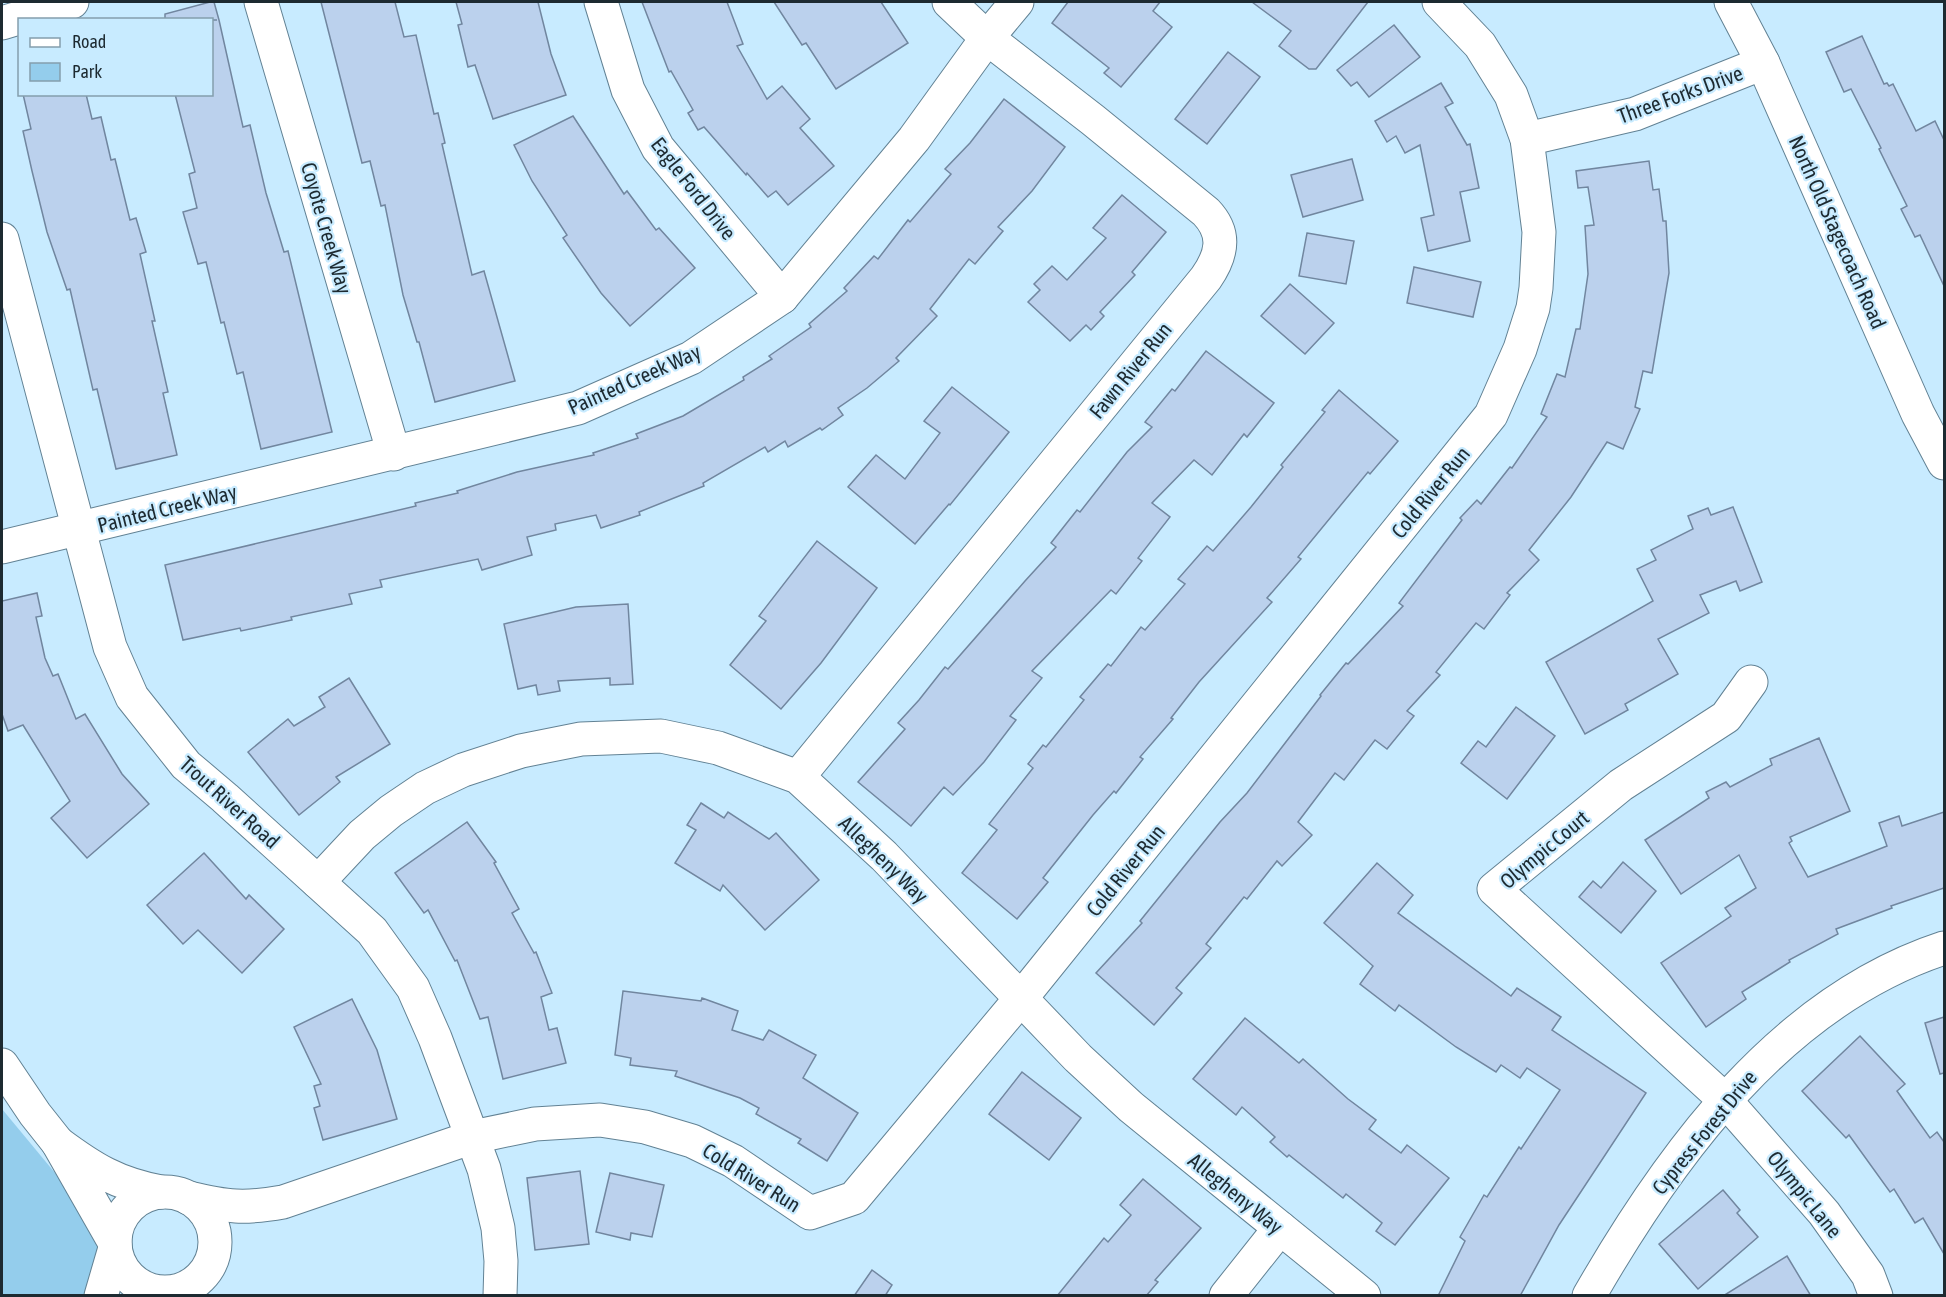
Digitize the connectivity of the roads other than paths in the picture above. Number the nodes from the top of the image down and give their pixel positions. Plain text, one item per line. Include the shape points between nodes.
1 (72, 2) edge
2 (261, 2) edge
3 (601, 2) edge
4 (949, 2) edge
5 (1017, 2) edge
6 (1439, 2) edge
7 (1731, 2) edge
8 (18, 18) edge
9 (19, 18) edge
10 (2, 23) edge
11 (987, 39) junction
12 (1762, 63) junction
13 (1527, 139) junction
14 (2, 239) edge
15 (782, 297) junction
16 (394, 454) junction
17 (1944, 463) edge
18 (78, 530) junction
19 (2, 547) edge
20 (1750, 682) dead end
21 (798, 777) junction
22 (318, 882) junction
23 (1944, 948) edge
24 (1022, 997) junction
25 (2, 1065) edge
26 (1725, 1100) junction
27 (472, 1137) junction
28 (58, 1143) junction
29 (175, 1195) junction
30 (283, 1202) junction
31 (1280, 1228) junction
32 (115, 1246) junction
33 (214, 1257) junction
34 (160, 1294) edge
35 (101, 1296) edge
36 (500, 1296) edge
37 (1226, 1296) edge
38 (1364, 1296) edge
39 (1589, 1296) edge
40 (1876, 1296) edge

1 - 9 street
2 - 16 street, Coyote Creek Way
3 - 15 street, Eagle Ford Drive via 628,90 658,148
4 - 11 street, Fawn River Run
5 - 11 street, Painted Creek Way
6 - 13 street, Cold River Run via 1480,45 1511,95
7 - 12 street, North Old Stagecoach Road
8 - 10 street
11 - 15 street, Painted Creek Way via 914,139
11 - 21 street, Fawn River Run via 1206,212 1217,225 1218,256 1198,287
12 - 13 street, Three Forks Drive via 1635,114
12 - 17 street, North Old Stagecoach Road via 1918,414
13 - 24 street, Cold River Run via 1539,232 1536,288 1520,349 1491,416
14 - 18 street, Trout River Road
15 - 16 street, Painted Creek Way via 691,358 578,408
16 - 18 street, Painted Creek Way
18 - 19 street, Painted Creek Way
18 - 22 street, Trout River Road via 110,647 132,697 186,765
20 - 26 street, Olympic Court via 1726,717 1621,785 1494,889
21 - 22 street, Allegheny Way via 718,748 661,736 581,739 520,752 463,770 425,788 362,835
21 - 24 street, Allegheny Way via 884,856
22 - 27 street, Trout River Road via 372,931 413,988
23 - 26 street, Cypress Forest Drive via 1916,957 1828,1005 1760,1063
24 - 27 street, Cold River Run via 854,1198 810,1213 733,1161 692,1141 645,1127 600,1120 535,1124
24 - 31 street, Allegheny Way via 1078,1058 1131,1107
25 - 28 street
26 - 39 street, Cypress Forest Drive via 1619,1243
26 - 40 street, Olympic Lane via 1824,1213 1868,1275
27 - 30 street, Cold River Run
27 - 36 street, Trout River Road via 496,1218
28 - 29 street, Cold River Run via 109,1176 135,1187
28 - 32 street
29 - 30 street, Cold River Run via 225,1207
29 - 32 street via 140,1198 131,1205 118,1225
29 - 33 street via 205,1210 216,1245
30 - 33 street, Cold River Run via 257,1218
31 - 37 street
31 - 38 street, Allegheny Way
32 - 34 street via 124,1271 132,1280
32 - 35 street
33 - 34 street via 201,1278 191,1285

